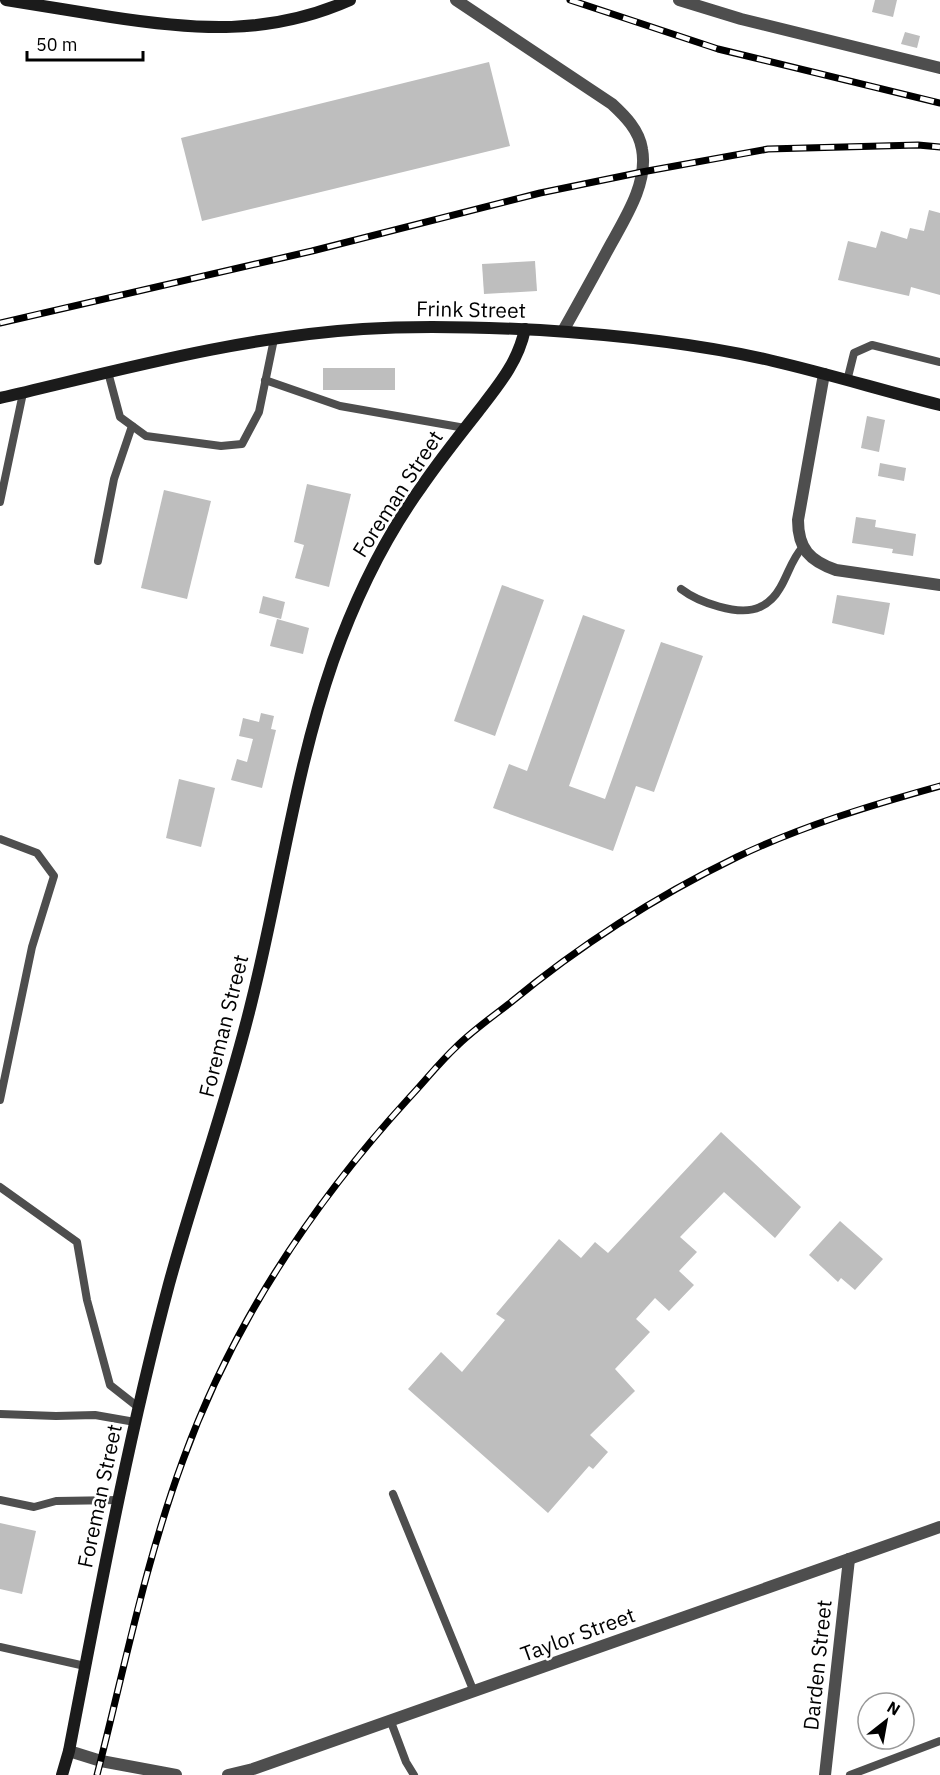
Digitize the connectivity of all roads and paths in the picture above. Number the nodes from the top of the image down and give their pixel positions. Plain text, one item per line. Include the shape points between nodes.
1 (6, 0) edge
2 (350, 0) edge
3 (456, 0) edge
4 (679, 0) edge
5 (940, 68) edge
6 (525, 329) junction
7 (563, 332) junction
8 (274, 339) junction
9 (940, 362) edge
10 (108, 372) junction
11 (824, 374) junction
12 (265, 380) junction
13 (847, 381) junction
14 (23, 393) junction
15 (0, 399) edge
16 (940, 405) edge
17 (132, 426) junction
18 (465, 428) junction
19 (0, 502) edge
20 (803, 547) junction
21 (98, 561) dead end
22 (940, 585) edge
23 (681, 589) dead end
24 (0, 839) edge
25 (0, 1100) edge
26 (0, 1186) edge
27 (138, 1407) junction
28 (0, 1414) edge
29 (135, 1422) junction
30 (393, 1494) dead end
31 (0, 1500) edge
32 (119, 1500) junction
33 (940, 1527) edge
34 (849, 1559) junction
35 (0, 1647) edge
36 (85, 1666) junction
37 (474, 1692) junction
38 (391, 1722) junction
39 (940, 1741) edge
40 (69, 1751) junction
41 (62, 1775) edge
42 (176, 1775) edge
43 (228, 1775) edge
44 (414, 1775) edge
45 (825, 1775) edge
46 (850, 1775) edge

1 - 2 street via 166,25 222,28 290,19
3 - 7 street via 612,104 638,136 642,172 632,204
4 - 5 street
6 - 7 street, Frink Street
6 - 8 street, Frink Street via 362,329
6 - 18 street, Foreman Street via 510,370
7 - 11 street, Frink Street via 676,343
8 - 10 street, Frink Street via 191,352
8 - 12 lane
9 - 13 lane via 872,345 854,353
10 - 14 street, Frink Street
10 - 17 lane via 120,417
11 - 13 street, Frink Street
11 - 20 street via 798,520
12 - 17 lane via 259,412 242,444 221,446 146,436
12 - 18 lane via 340,406
13 - 16 street, Frink Street
14 - 15 street, Frink Street
14 - 19 lane
17 - 21 lane via 114,479
18 - 27 street, Foreman Street via 401,516 374,563 332,664 308,748 253,999 173,1271
20 - 22 street via 811,558 836,570
20 - 23 lane via 779,590 759,608 740,611 703,602
24 - 25 lane via 37,853 54,876 32,947
26 - 27 lane via 77,1242 87,1300 110,1384
27 - 29 street, Foreman Street
28 - 29 lane via 95,1415
29 - 32 street, Foreman Street
30 - 37 lane
31 - 32 lane via 34,1507 56,1501
32 - 36 street, Foreman Street
33 - 34 street, Taylor Street
34 - 37 street, Taylor Street
34 - 45 street, Darden Street
35 - 36 lane
36 - 40 street, Foreman Street
37 - 38 street, Taylor Street
38 - 43 street, Taylor Street
38 - 44 lane
39 - 46 lane
40 - 41 street, Foreman Street
40 - 42 street

